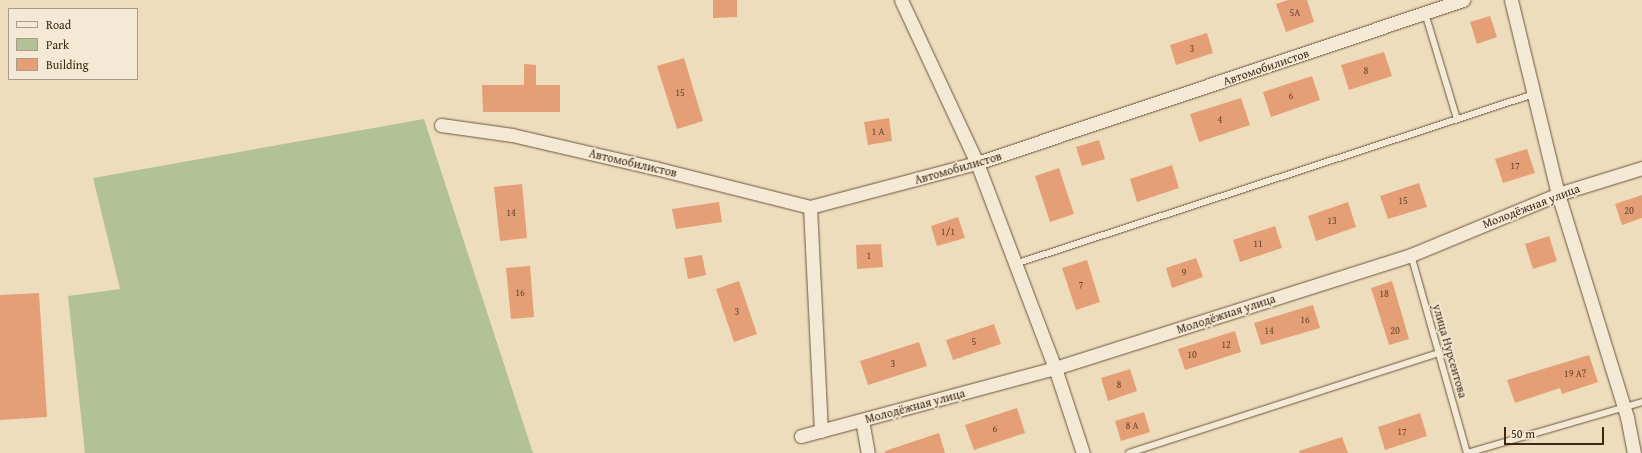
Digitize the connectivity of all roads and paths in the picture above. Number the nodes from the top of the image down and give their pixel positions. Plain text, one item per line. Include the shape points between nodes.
1 (901, 0) edge
2 (1463, 0) edge
3 (1511, 0) edge
4 (1425, 13) junction
5 (1534, 94) junction
6 (1457, 119) junction
7 (441, 125) dead end
8 (977, 163) junction
9 (1642, 168) edge
10 (1558, 194) junction
11 (810, 208) junction
12 (1412, 255) junction
13 (1015, 264) junction
14 (1439, 353) junction
15 (1055, 368) junction
16 (1642, 402) edge
17 (1624, 408) junction
18 (862, 420) junction
19 (822, 431) junction
20 (801, 436) dead end
21 (868, 453) edge
22 (1083, 453) edge
23 (1129, 453) edge
24 (1467, 453) edge
25 (1634, 453) edge

1 - 8 street
2 - 4 street, Автомобилистов
3 - 5 street
4 - 6 lane
4 - 8 street, Автомобилистов
5 - 6 lane
5 - 10 street
6 - 13 lane
7 - 11 street, Автомобилистов via 512,135
8 - 11 street, Автомобилистов
8 - 13 street
9 - 10 street, Молодёжная улица
10 - 12 street, Молодёжная улица
10 - 17 street
11 - 19 street
12 - 14 lane, улица Нурсеитова
12 - 15 street, Молодёжная улица
13 - 15 street
14 - 23 lane
14 - 24 lane, улица Нурсеитова
15 - 18 street, Молодёжная улица
15 - 22 street
16 - 17 lane, улица Нурсеитова
17 - 24 lane, улица Нурсеитова
17 - 25 street
18 - 19 street, Молодёжная улица
18 - 21 street
19 - 20 street, Молодёжная улица

